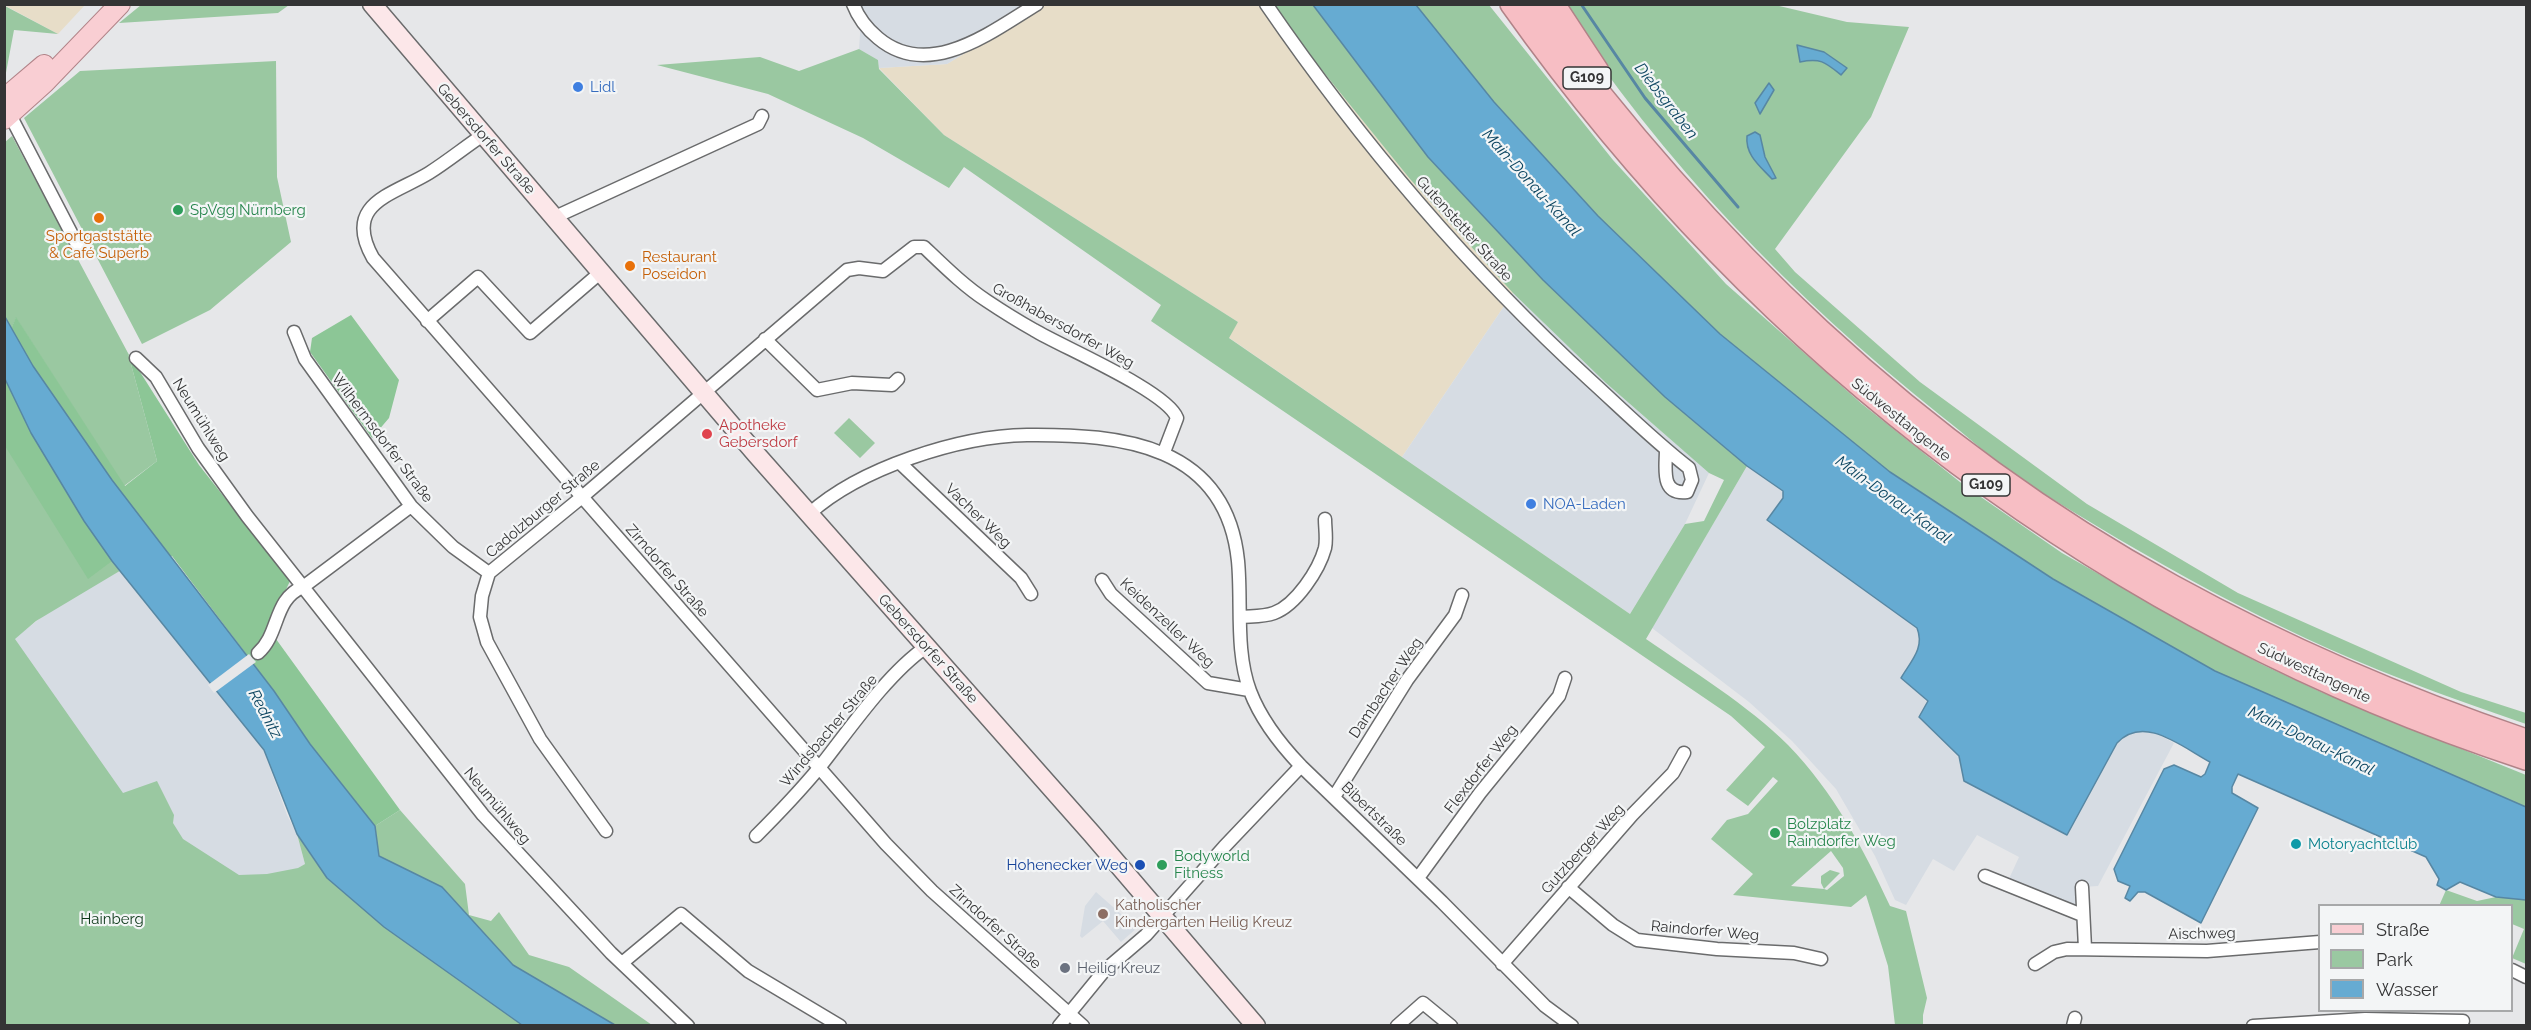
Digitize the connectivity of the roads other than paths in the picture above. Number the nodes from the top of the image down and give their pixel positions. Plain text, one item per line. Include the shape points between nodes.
1 (101, 4) edge
2 (120, 4) edge
3 (372, 4) edge
4 (853, 4) edge
5 (1037, 4) edge
6 (1266, 4) edge
7 (1496, 4) edge
8 (1511, 4) edge
9 (1532, 4) edge
10 (1554, 4) edge
11 (1547, 55) junction
12 (6, 111) edge
13 (762, 116) dead end
14 (483, 135) junction
15 (1644, 148) junction
16 (555, 217) junction
17 (80, 250) dead end
18 (601, 272) junction
19 (428, 321) junction
20 (294, 332) dead end
21 (765, 339) junction
22 (136, 358) dead end
23 (898, 379) dead end
24 (704, 392) junction
25 (1666, 450) dead end
26 (1164, 452) junction
27 (900, 463) junction
28 (582, 497) junction
29 (411, 506) junction
30 (809, 514) junction
31 (1325, 519) dead end
32 (489, 573) junction
33 (1102, 580) dead end
34 (303, 587) junction
35 (1031, 594) dead end
36 (1462, 595) dead end
37 (1241, 617) junction
38 (927, 647) junction
39 (258, 653) dead end
40 (1565, 678) dead end
41 (1250, 690) junction
42 (1684, 753) dead end
43 (2524, 754) edge
44 (1300, 766) junction
45 (818, 768) junction
46 (1334, 797) junction
47 (606, 831) dead end
48 (756, 836) dead end
49 (1985, 876) dead end
50 (1418, 878) junction
51 (1568, 887) junction
52 (2082, 887) dead end
53 (2082, 915) junction
54 (1163, 916) junction
55 (2318, 942) edge
56 (2085, 948) junction
57 (1821, 959) dead end
58 (622, 963) junction
59 (1502, 964) junction
60 (2035, 964) dead end
61 (1069, 1012) junction
62 (2463, 1019) edge
63 (688, 1026) edge
64 (840, 1026) edge
65 (1059, 1026) edge
66 (1083, 1026) edge
67 (1256, 1026) edge
68 (1397, 1026) edge
69 (1451, 1026) edge
70 (1572, 1026) edge
71 (2253, 1026) edge

1 - 12 main road
2 - 12 main road
3 - 14 main road, Gebersdorfer Straße
4 - 5 street via 870,31 885,44 905,54 928,55 950,52 980,39
6 - 25 street, Gutenstetter Straße via 1373,150 1444,232 1524,317
7 - 11 highway via 1524,39
8 - 11 highway, Südwesttangente / G109
9 - 15 highway, Südwesttangente / G109
10 - 15 highway via 1615,95
11 - 43 highway, Südwesttangente / G109 via 1638,167 1740,278 1839,369 1956,464 2099,560 2245,642 2393,710
12 - 17 street
13 - 16 street via 758,124
14 - 16 main road, Gebersdorfer Straße
14 - 19 street, Zirndorfer Straße via 429,173 374,202 367,213 364,243
15 - 43 highway, Südwesttangente / G109 via 1742,255 1849,356 1970,454 2043,506 2173,586 2248,625
16 - 18 main road, Gebersdorfer Straße
18 - 19 street via 530,333 478,277
18 - 24 main road, Gebersdorfer Straße
19 - 28 street, Zirndorfer Straße
20 - 29 street, Wilhermsdorfer Straße via 304,359
21 - 23 street via 817,390 852,383 892,385
21 - 24 street, Großhabersdorfer Weg
21 - 26 street, Großhabersdorfer Weg via 847,270 883,271 914,247 924,247 985,300 1141,386 1174,410 1177,418
22 - 34 street, Neumühlweg via 156,376 198,448
24 - 28 street, Cadolzburger Straße
24 - 30 main road, Gebersdorfer Straße
26 - 27 street via 1079,435 1023,435 973,441
26 - 37 street, Bibertstraße via 1205,482 1227,519 1238,559
27 - 30 street via 846,488
27 - 35 street, Vacher Weg via 1022,578
28 - 32 street, Cadolzburger Straße
28 - 45 street, Zirndorfer Straße
29 - 32 street, Wilhermsdorfer Straße via 453,547
29 - 34 street
30 - 38 main road, Gebersdorfer Straße
31 - 37 street via 1325,546 1298,596 1274,613
32 - 47 street, Cadolzburger Straße via 480,617 487,642 540,740
33 - 41 street, Keidenzeller Weg via 1111,594 1208,683
34 - 39 street via 292,592 282,604 271,636
34 - 58 street, Neumühlweg via 483,815
36 - 46 street, Dambacher Weg via 1455,615 1407,680
37 - 41 street, Bibertstraße via 1242,657
38 - 45 street, Windsbacher Straße via 908,662 862,713
38 - 54 main road, Gebersdorfer Straße
40 - 50 street, Flexdorfer Weg via 1559,696 1480,793
41 - 44 street, Bibertstraße via 1273,733
42 - 51 street, Gutzberger Weg via 1673,773
44 - 46 street, Bibertstraße
44 - 54 street
45 - 48 street, Windsbacher Straße
45 - 61 street, Zirndorfer Straße via 932,891
46 - 50 street, Bibertstraße
49 - 53 street
50 - 59 street, Bibertstraße
51 - 57 street, Raindorfer Weg via 1613,925 1637,939 1794,953
51 - 59 street, Gutzberger Weg
52 - 53 street
53 - 56 street
54 - 61 street via 1146,936 1104,971
54 - 67 main road, Gebersdorfer Straße
55 - 56 street, Aischweg via 2207,951
56 - 60 street, Aischweg via 2054,952
58 - 63 street, Neumühlweg
58 - 64 street via 681,914 748,971
59 - 70 street, Bibertstraße
61 - 65 street
61 - 66 street, Zirndorfer Straße
62 - 71 street via 2356,1019
68 - 69 street via 1423,1003

